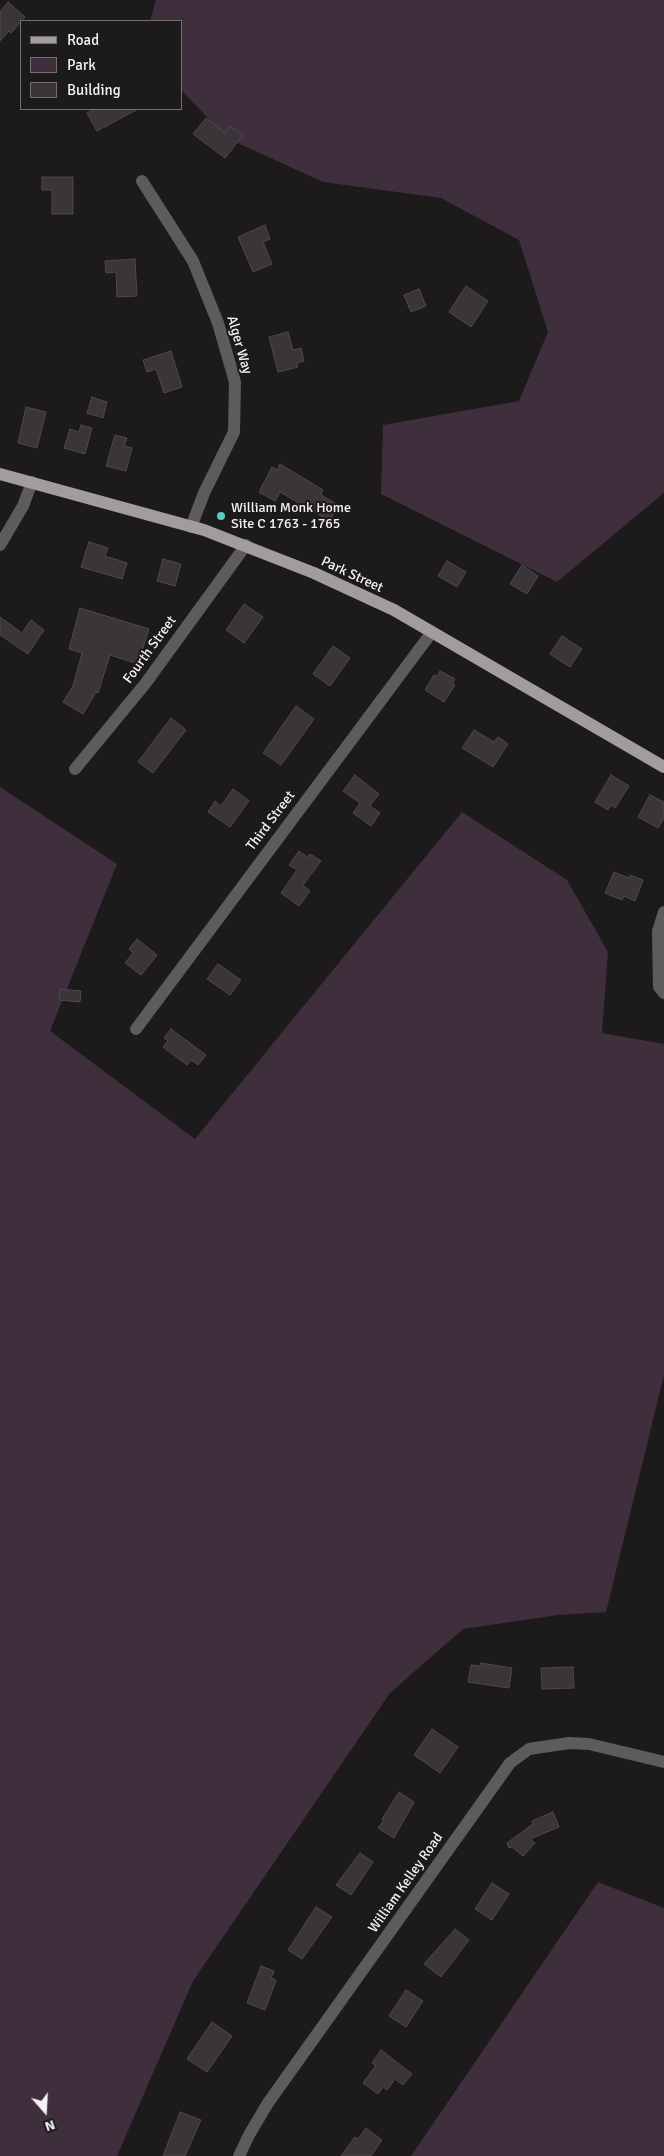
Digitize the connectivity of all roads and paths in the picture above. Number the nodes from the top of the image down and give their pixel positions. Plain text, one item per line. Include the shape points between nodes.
1 (142, 181) dead end
2 (0, 474) edge
3 (32, 482) junction
4 (191, 527) junction
5 (0, 545) edge
6 (246, 545) junction
7 (432, 632) junction
8 (664, 767) edge
9 (75, 769) dead end
10 (664, 912) edge
11 (664, 993) edge
12 (136, 1029) dead end
13 (664, 1762) edge
14 (239, 2156) edge

1 - 4 street, Alger Way via 194,261 218,323 235,382 234,432
2 - 3 main road, Park Street
3 - 4 main road, Park Street
3 - 5 street via 23,506
4 - 6 main road, Park Street
6 - 7 main road, Park Street via 394,610
6 - 9 street, Fourth Street via 145,684
7 - 8 main road, Park Street
7 - 12 street, Third Street
10 - 11 street via 658,931 659,987
13 - 14 street, William Kelley Road via 589,1744 569,1743 529,1749 510,1763 268,2103

